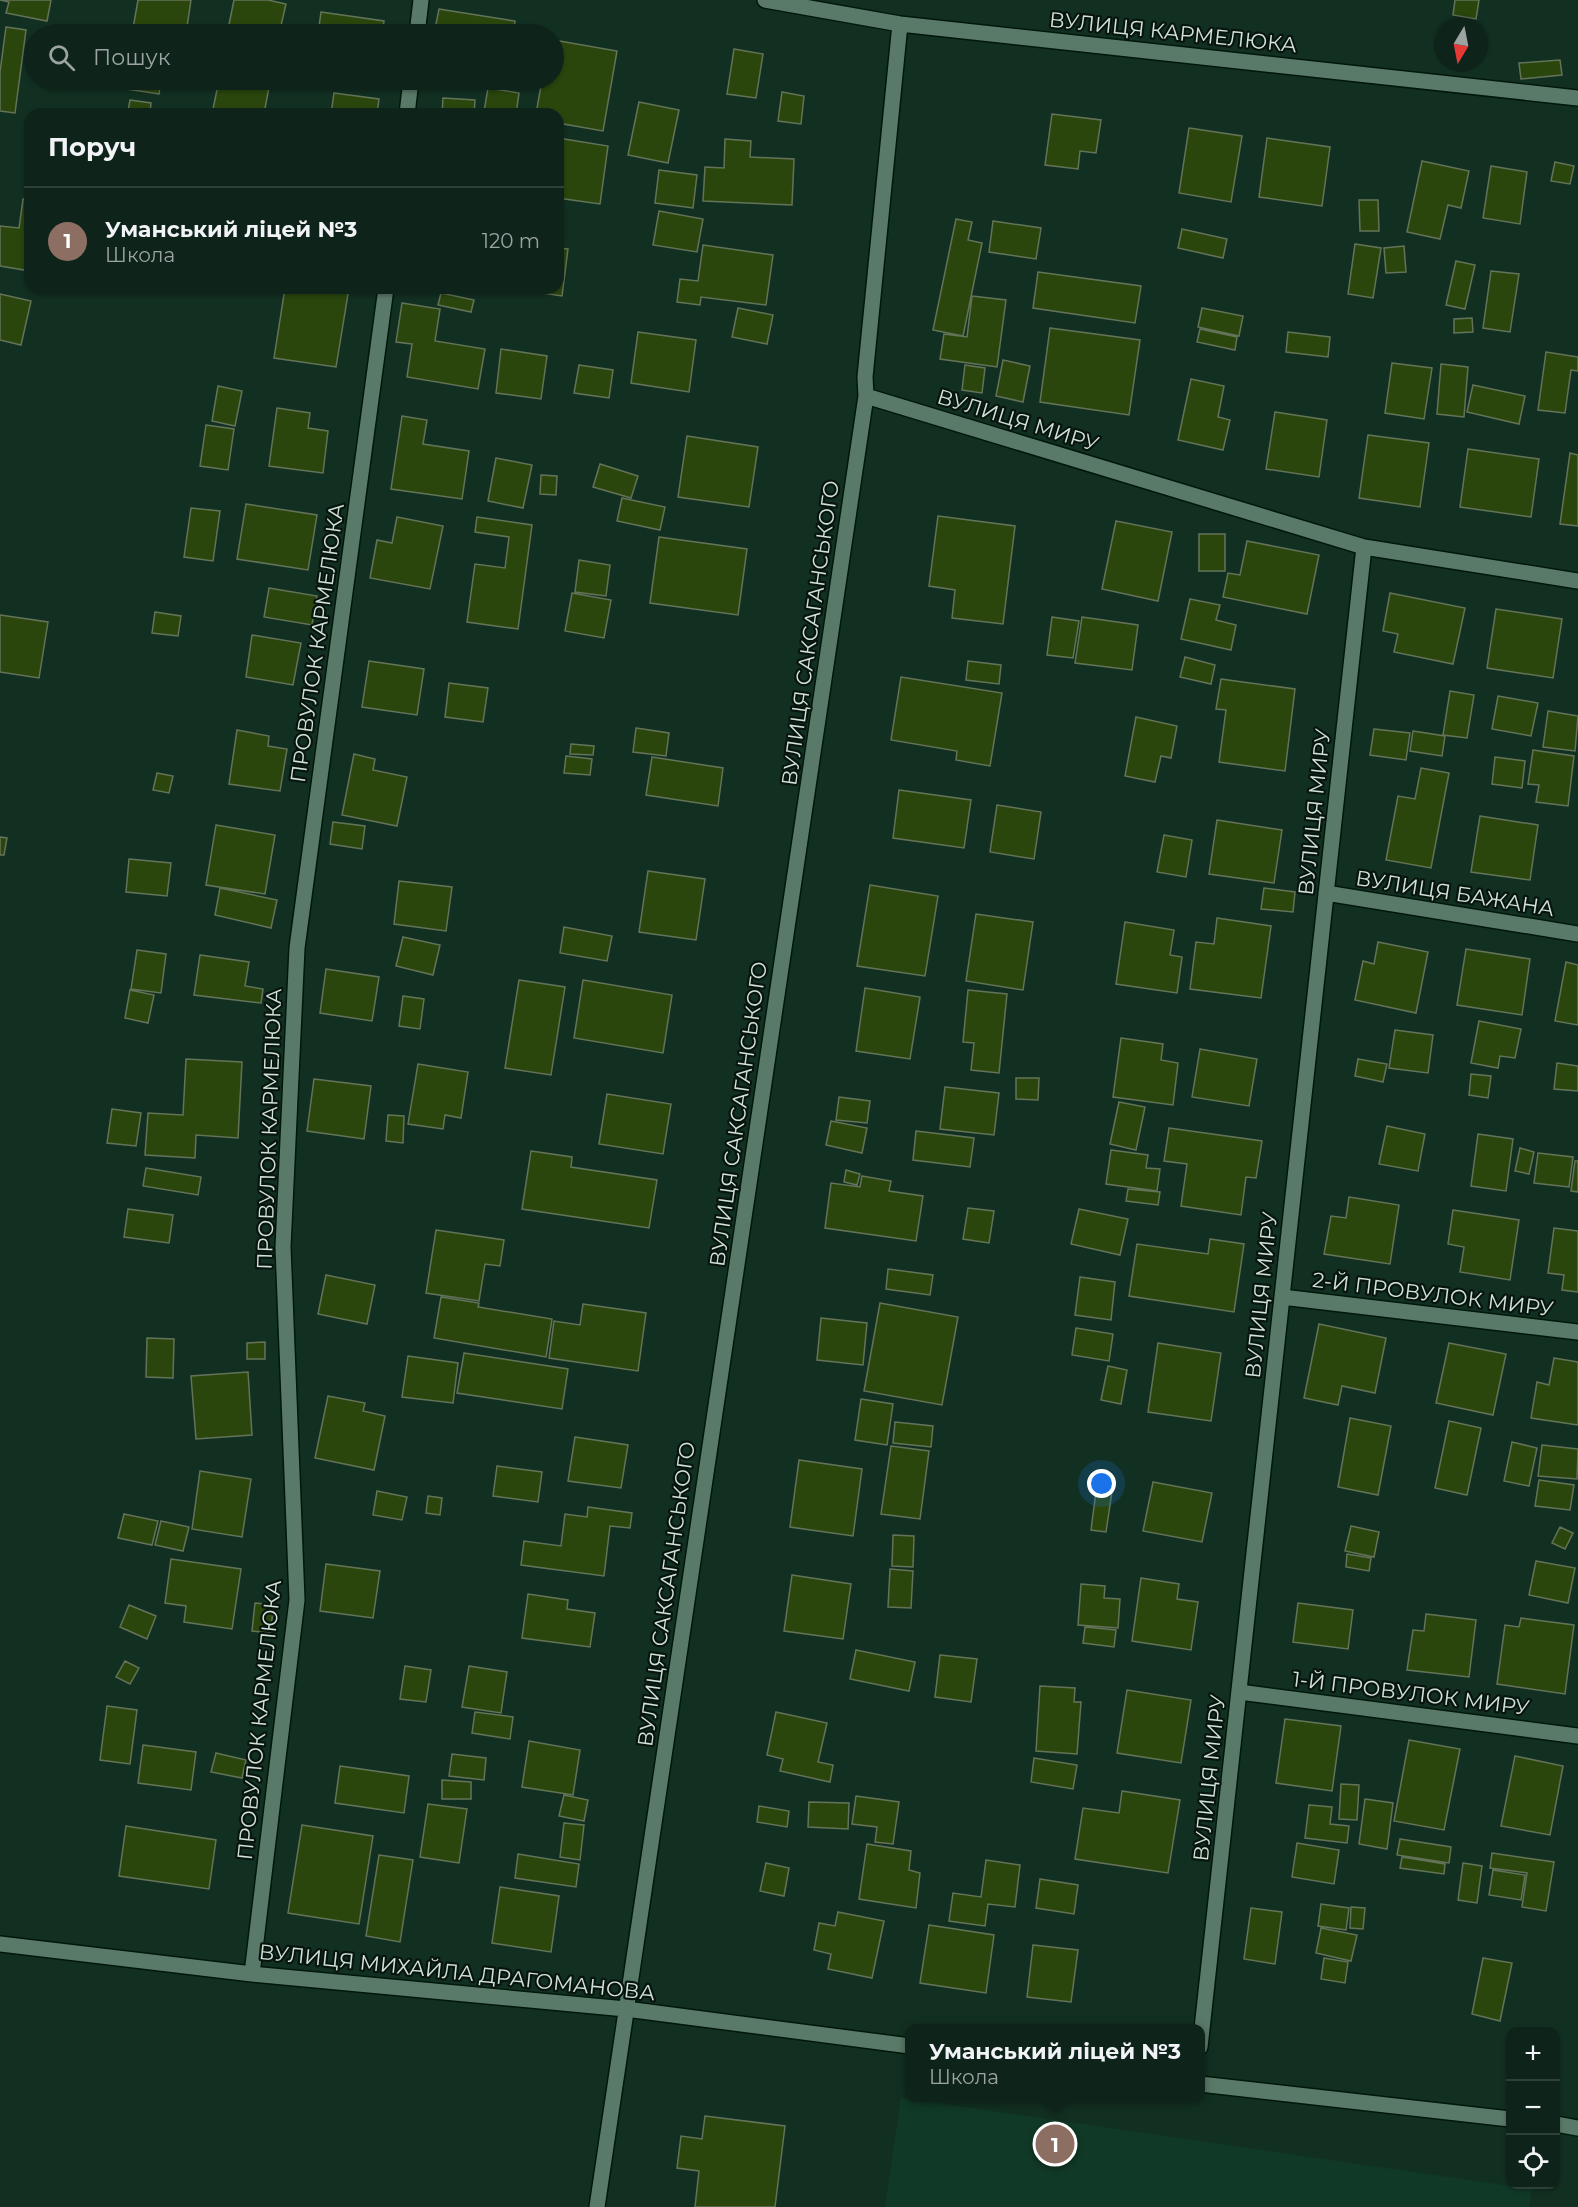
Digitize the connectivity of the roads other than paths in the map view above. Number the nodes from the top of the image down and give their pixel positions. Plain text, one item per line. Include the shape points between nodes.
1 (421, 0) edge
2 (765, 0) edge
3 (418, 24) edge
4 (900, 24) junction
5 (410, 90) edge
6 (1578, 98) edge
7 (408, 108) edge
8 (385, 294) edge
9 (866, 396) junction
10 (1364, 547) junction
11 (1578, 581) edge
12 (1326, 893) junction
13 (1578, 934) edge
14 (1282, 1297) junction
15 (1578, 1332) edge
16 (1239, 1692) junction
17 (1578, 1736) edge
18 (0, 1944) edge
19 (252, 1974) junction
20 (626, 2009) junction
21 (1203, 2024) edge
22 (905, 2045) edge
23 (1205, 2085) edge
24 (1506, 2119) edge
25 (1560, 2125) edge
26 (1578, 2128) edge
27 (597, 2207) edge

1 - 3 street
2 - 4 street, ВУЛИЦЯ КАРМЕЛЮКА
4 - 6 street, ВУЛИЦЯ КАРМЕЛЮКА
4 - 9 street, ВУЛИЦЯ САКСАГАНСЬКОГО
5 - 7 street
8 - 19 street, ПРОВУЛОК КАРМЕЛЮКА via 297,948 283,1247 297,1600
9 - 10 street, ВУЛИЦЯ МИРУ
9 - 20 street, ВУЛИЦЯ САКСАГАНСЬКОГО
10 - 11 street, ВУЛИЦЯ МИРУ
10 - 12 street, ВУЛИЦЯ МИРУ
12 - 13 street, ВУЛИЦЯ БАЖАНА
12 - 14 street, ВУЛИЦЯ МИРУ
14 - 15 street, 2-Й ПРОВУЛОК МИРУ
14 - 16 street, ВУЛИЦЯ МИРУ
16 - 17 street, 1-Й ПРОВУЛОК МИРУ
16 - 21 street, ВУЛИЦЯ МИРУ
18 - 19 street, ВУЛИЦЯ МИХАЙЛА ДРАГОМАНОВА
19 - 20 street, ВУЛИЦЯ МИХАЙЛА ДРАГОМАНОВА
20 - 22 street, ВУЛИЦЯ МИХАЙЛА ДРАГОМАНОВА
20 - 27 street, ВУЛИЦЯ САКСАГАНСЬКОГО
23 - 24 street
25 - 26 street

